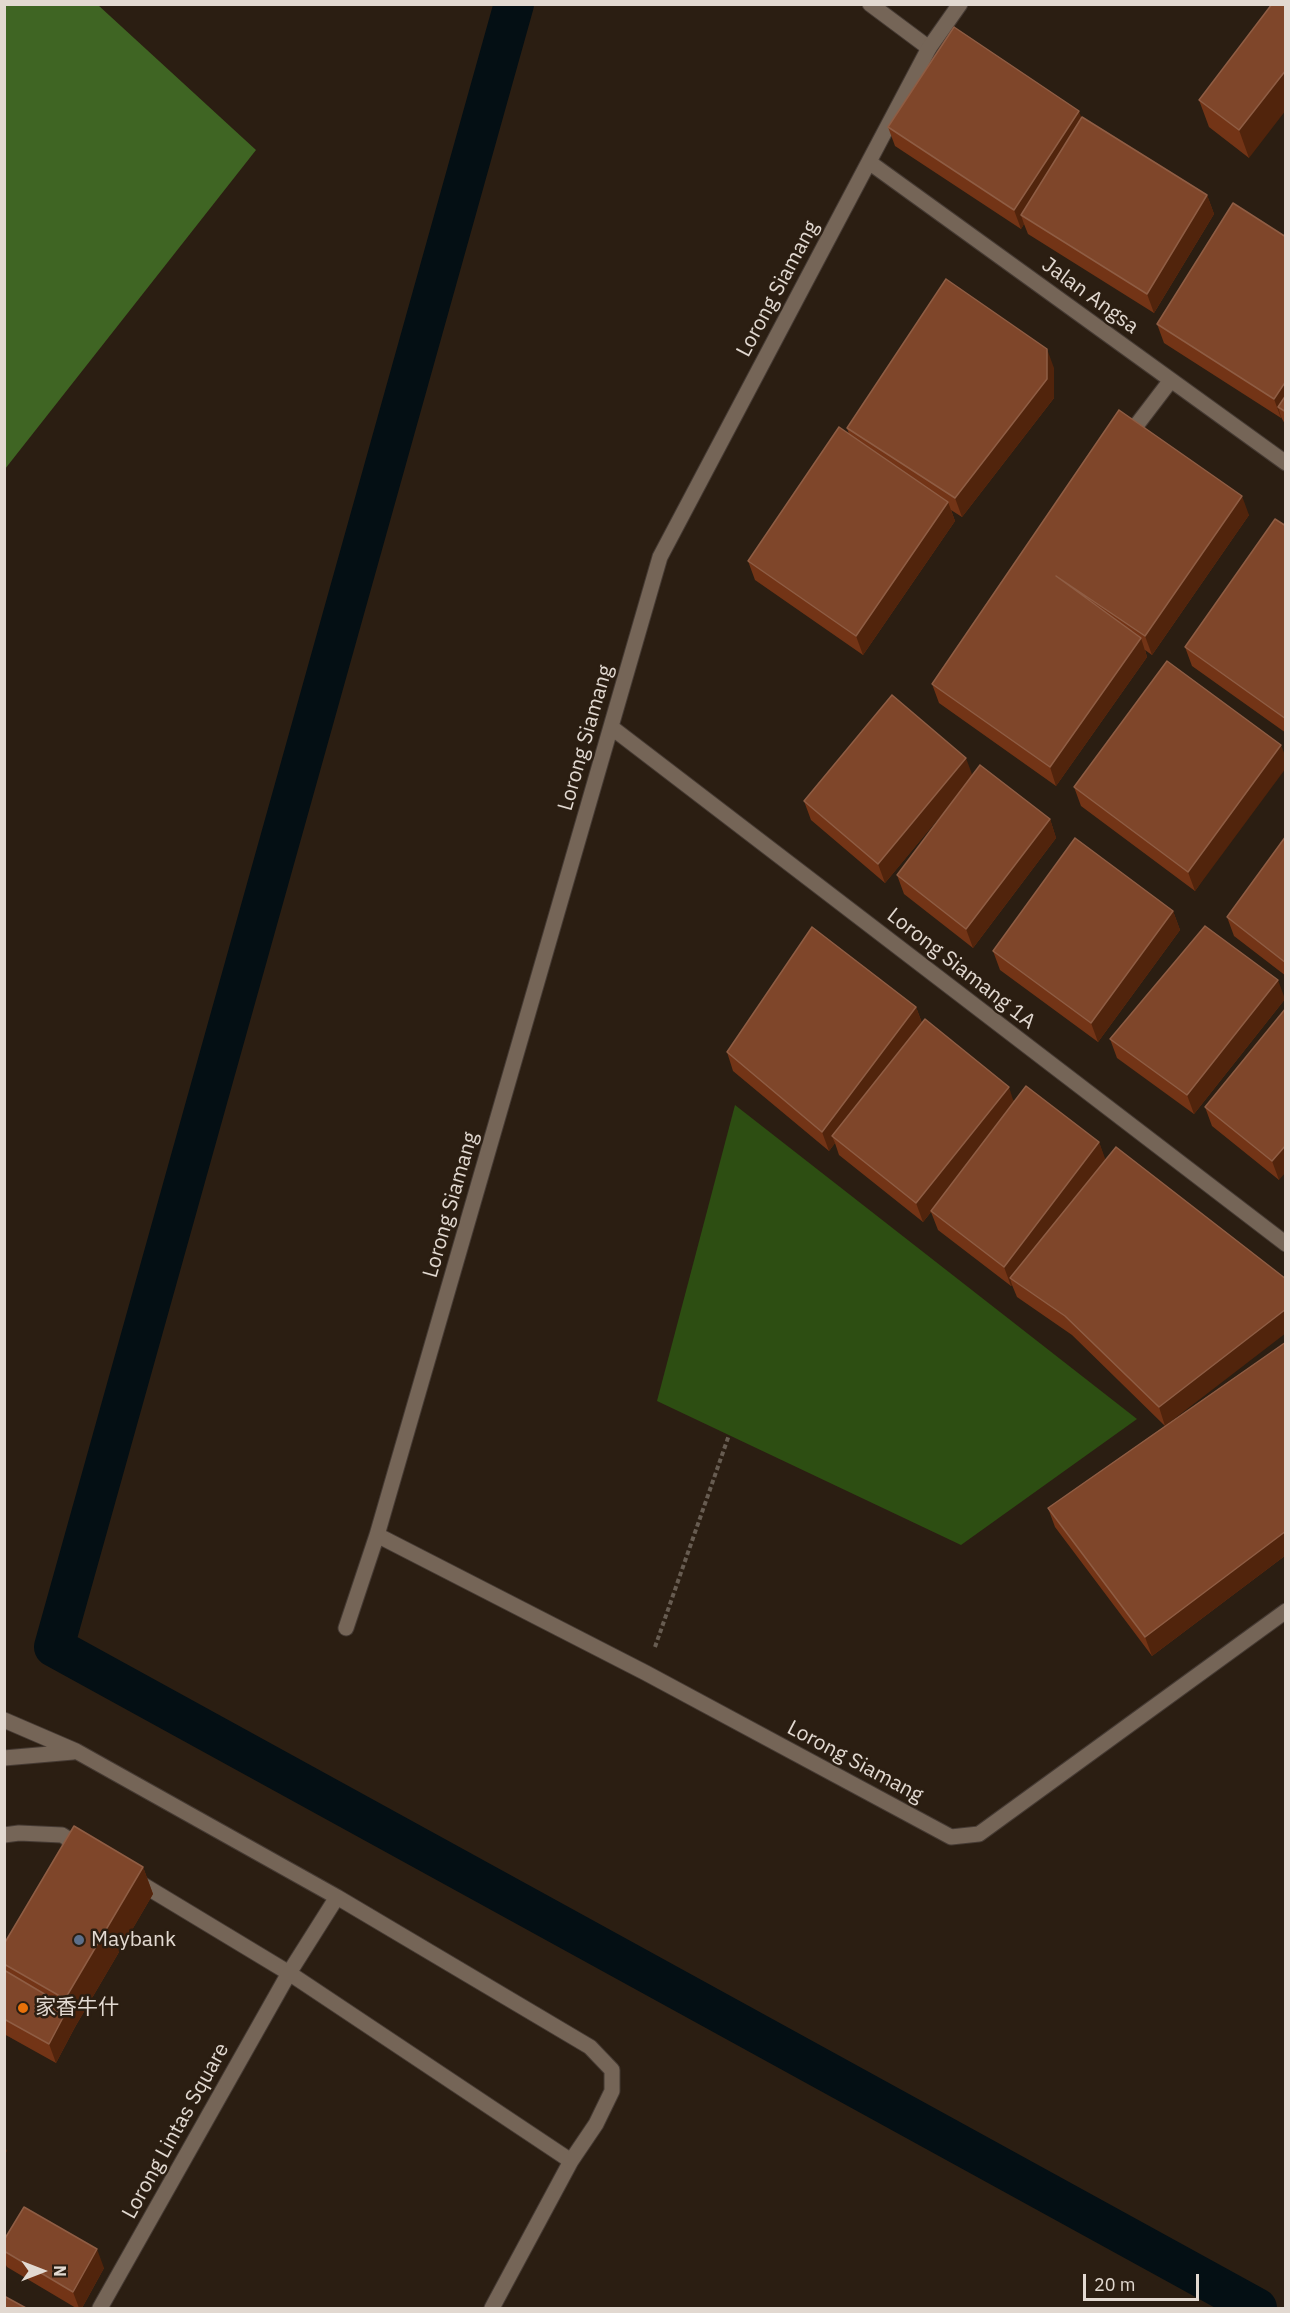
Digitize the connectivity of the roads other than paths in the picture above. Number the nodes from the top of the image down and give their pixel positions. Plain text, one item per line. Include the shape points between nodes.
1 (870, 4) edge
2 (960, 4) edge
3 (929, 48) junction
4 (869, 162) junction
5 (1171, 380) junction
6 (1114, 456) edge
7 (1286, 463) edge
8 (611, 727) junction
9 (1286, 1244) edge
10 (377, 1534) junction
11 (1286, 1611) edge
12 (346, 1628) dead end
13 (4, 1720) edge
14 (76, 1751) junction
15 (4, 1758) edge
16 (4, 1835) edge
17 (101, 1859) edge
18 (121, 1871) edge
19 (337, 1897) junction
20 (289, 1973) junction
21 (571, 2162) junction
22 (100, 2308) edge
23 (492, 2308) edge

1 - 3 street
2 - 3 street, Lorong Siamang
3 - 4 street, Lorong Siamang
4 - 5 street, Jalan Angsa
4 - 8 street, Lorong Siamang via 660,556
5 - 6 street
5 - 7 street, Jalan Angsa
8 - 9 street, Lorong Siamang 1A
8 - 10 street, Lorong Siamang
10 - 11 street, Lorong Siamang via 951,1837 979,1834
10 - 12 street, Lorong Siamang
13 - 14 street
14 - 15 street
14 - 19 street
16 - 17 street via 62,1835
18 - 20 street
19 - 20 street, Lorong Lintas Square
19 - 21 street via 590,2047 612,2070 612,2091
20 - 21 street
20 - 22 street, Lorong Lintas Square
21 - 23 street

